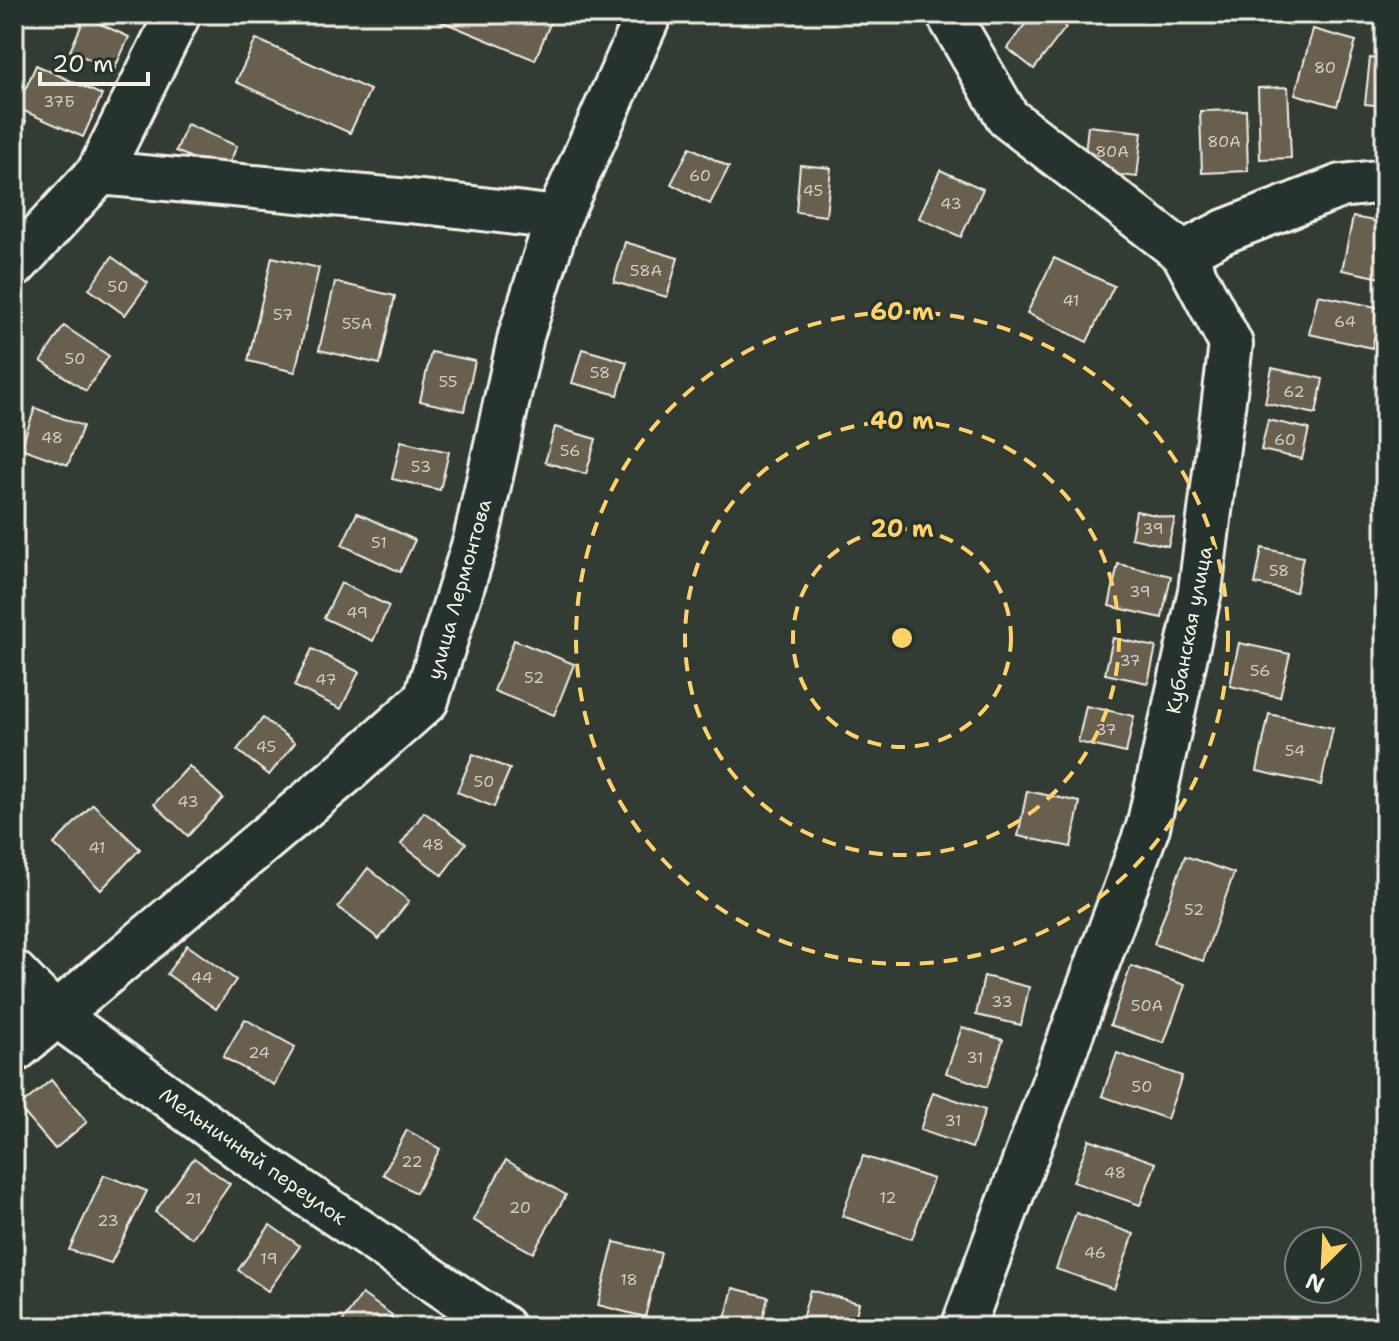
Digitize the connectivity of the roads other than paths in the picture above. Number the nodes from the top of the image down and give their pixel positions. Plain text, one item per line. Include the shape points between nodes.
1 (178, 14) edge
2 (649, 14) edge
3 (948, 14) edge
4 (99, 173) junction
5 (1385, 181) edge
6 (558, 218) junction
7 (1183, 253) junction
8 (14, 265) edge
9 (14, 972) edge
10 (56, 1015) junction
11 (14, 1050) edge
12 (503, 1327) edge
13 (963, 1327) edge

1 - 4 street
2 - 6 street, улица Лермонтова
3 - 7 street, Кубанская улица via 1008,118
4 - 6 street
4 - 8 street
5 - 7 street via 1341,186
6 - 10 street, улица Лермонтова via 521,336 476,540 426,700
7 - 13 street, Кубанская улица via 1231,344 1200,591 1148,827
9 - 10 street, Мельничный переулок
10 - 11 street, улица Лермонтова
10 - 12 street, Мельничный переулок via 258,1162

